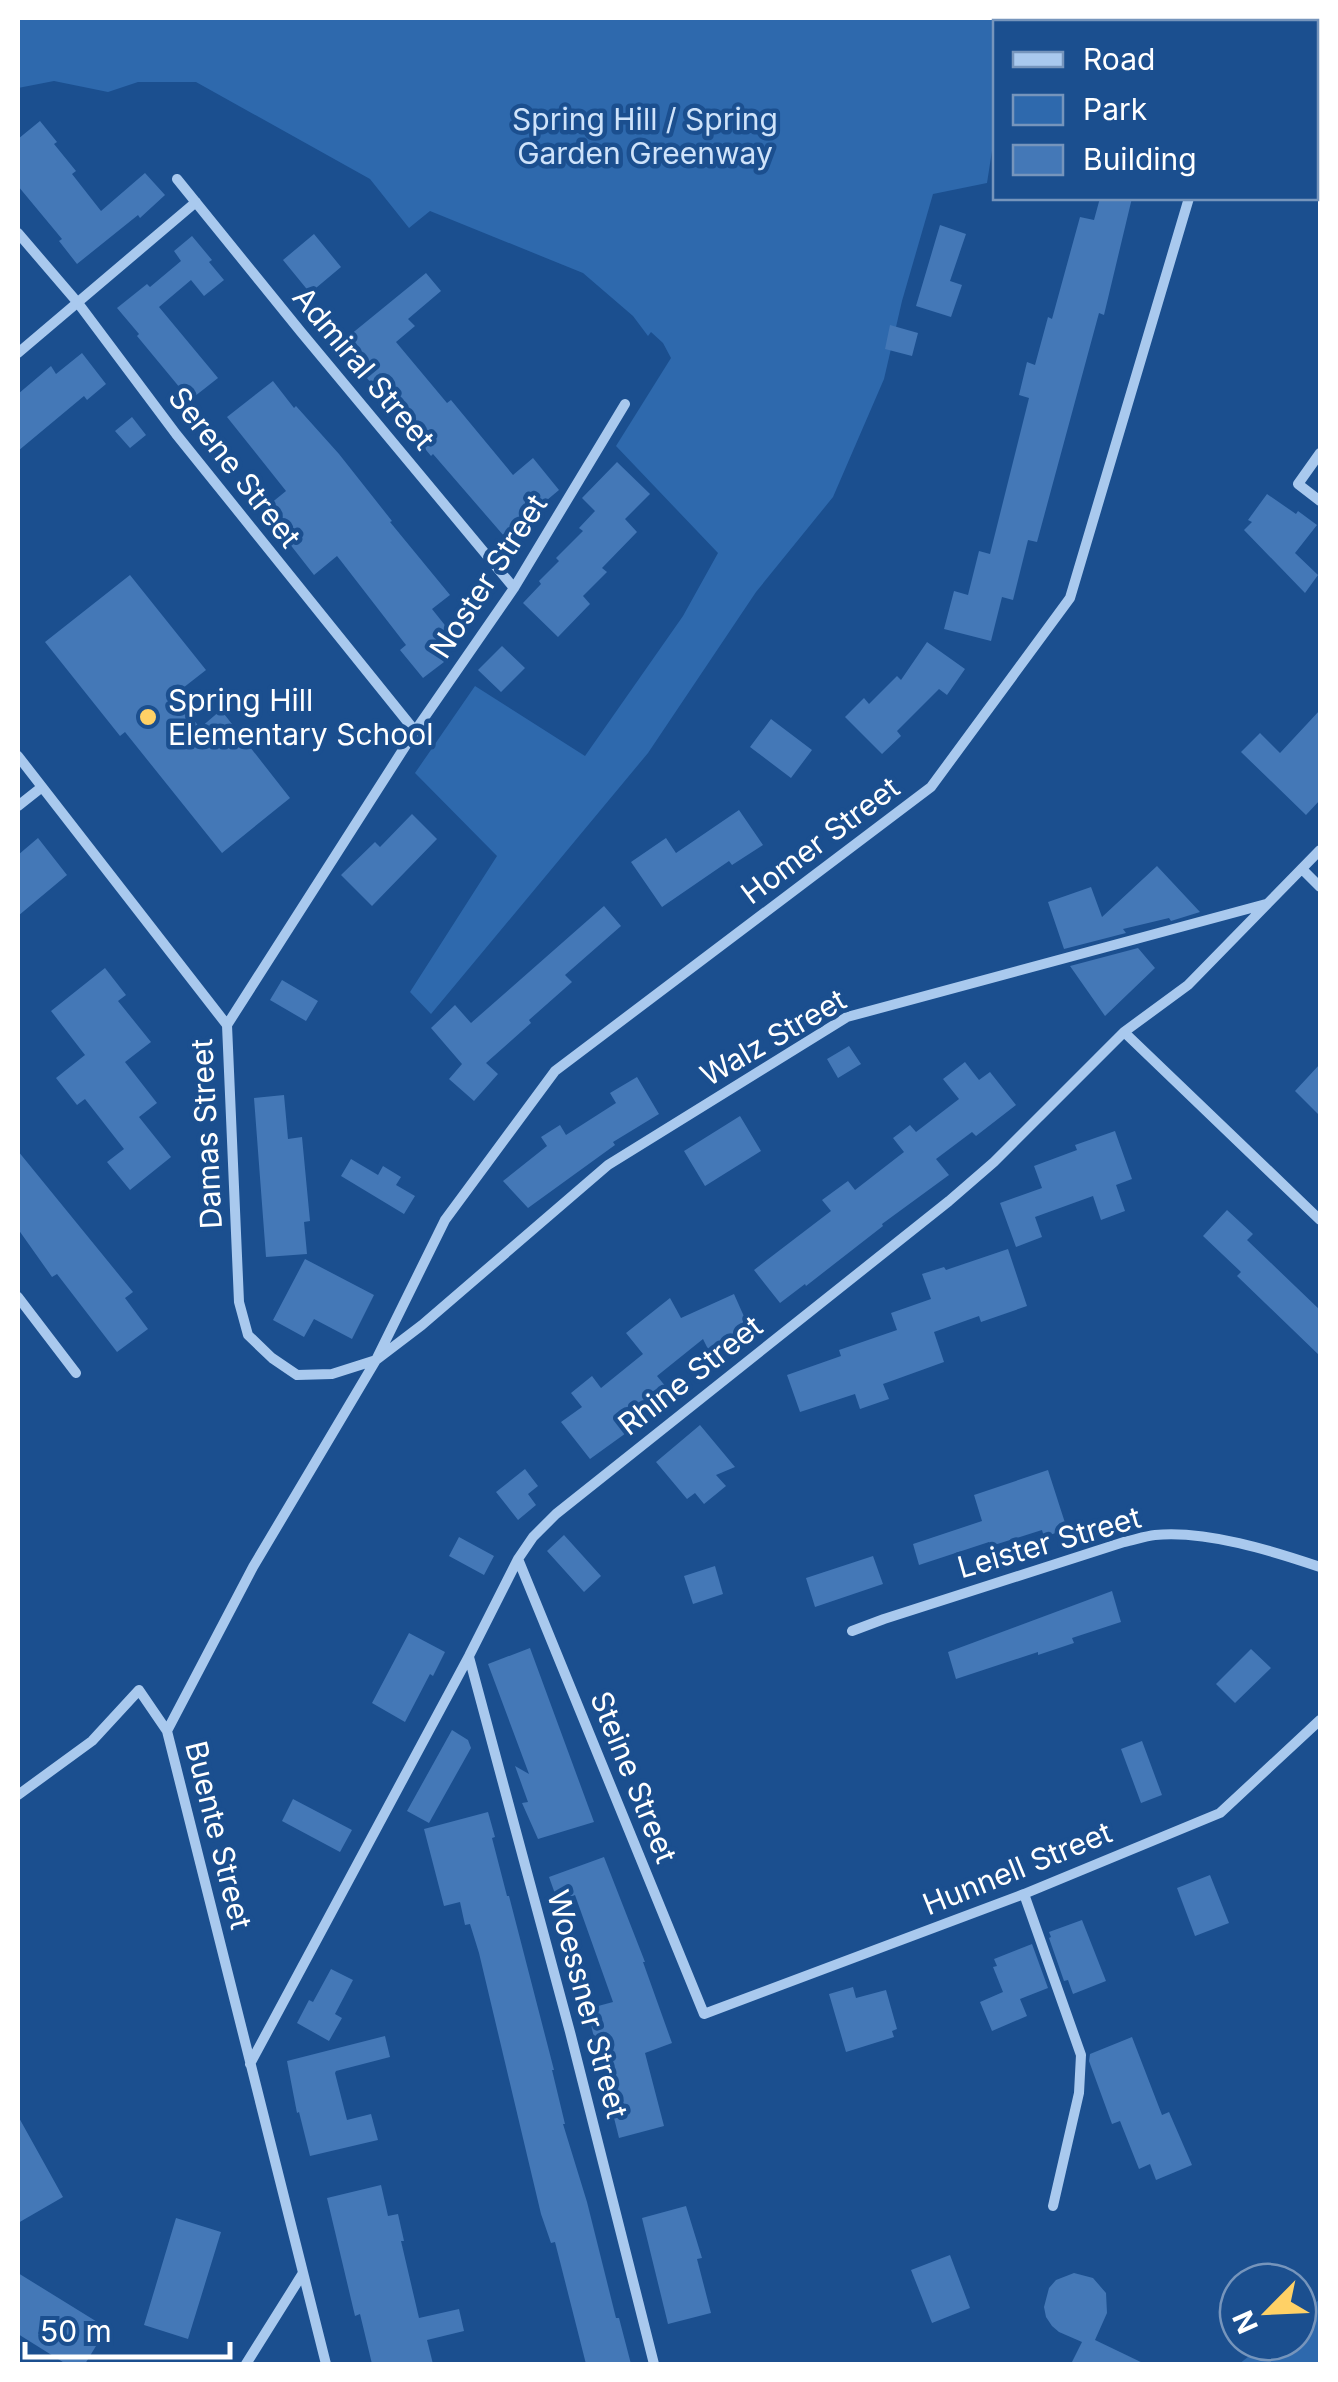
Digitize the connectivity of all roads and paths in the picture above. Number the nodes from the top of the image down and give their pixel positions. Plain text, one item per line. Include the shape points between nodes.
1 (177, 179) dead end
2 (1187, 200) edge
3 (196, 202) junction
4 (18, 233) edge
5 (78, 303) junction
6 (18, 353) edge
7 (624, 404) dead end
8 (1320, 453) edge
9 (1320, 501) edge
10 (514, 588) junction
11 (415, 731) junction
12 (18, 756) edge
13 (42, 787) junction
14 (18, 806) edge
15 (1320, 850) edge
16 (1302, 869) junction
17 (1320, 887) edge
18 (1268, 904) junction
19 (226, 1024) junction
20 (1124, 1032) junction
21 (1320, 1220) edge
22 (18, 1297) edge
23 (376, 1360) junction
24 (76, 1374) dead end
25 (518, 1559) junction
26 (1320, 1567) edge
27 (852, 1631) dead end
28 (468, 1656) junction
29 (1320, 1720) edge
30 (167, 1731) junction
31 (18, 1795) edge
32 (1024, 1894) junction
33 (704, 2014) joint
34 (250, 2064) junction
35 (1053, 2206) dead end
36 (303, 2273) junction
37 (246, 2364) edge
38 (326, 2364) edge
39 (654, 2364) edge

1 - 3 street, Admiral Street
2 - 23 street, Homer Street via 1070,598 931,787 555,1072 445,1220
3 - 5 street
3 - 10 street, Admiral Street
4 - 5 street, Serene Street
5 - 6 street
5 - 11 street, Serene Street
7 - 10 street, Noster Street
8 - 9 street via 1298,484
10 - 11 street, Noster Street
11 - 19 street, Noster Street
12 - 13 street, Damas Street
13 - 14 street
13 - 19 street, Damas Street
15 - 16 street, Rhine Street
16 - 17 street
16 - 18 street, Rhine Street
18 - 20 street, Rhine Street via 1188,985
18 - 23 street, Walz Street via 847,1017 608,1164
19 - 23 street, Damas Street via 239,1302 248,1335 298,1375 332,1374
20 - 21 street
20 - 25 street, Rhine Street via 949,1202 556,1514
22 - 24 street
23 - 30 street, Buente Street via 253,1566
25 - 28 street, Rhine Street
25 - 33 street, Steine Street
26 - 27 street, Leister Street via 1258,1548 1156,1535
28 - 34 street, Rhine Street
28 - 39 street, Woessner Street
29 - 32 street, Hunnell Street via 1220,1812
30 - 31 street via 139,1690 92,1740
30 - 34 street, Buente Street
32 - 33 street, Hunnell Street
32 - 35 street via 1082,2055 1080,2093
34 - 36 street, Buente Street
36 - 37 street
36 - 38 street, Buente Street

